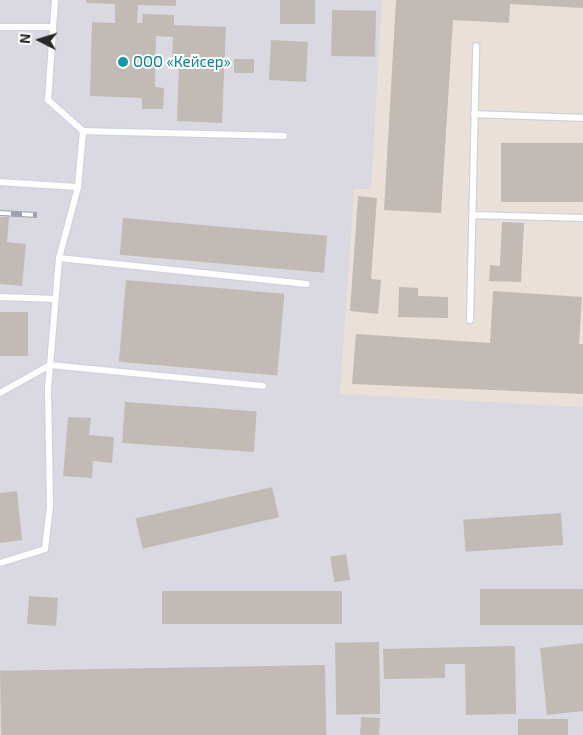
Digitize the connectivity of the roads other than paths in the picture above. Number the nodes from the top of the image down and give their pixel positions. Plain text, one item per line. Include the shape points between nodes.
1 (55, 0) edge
2 (0, 27) edge
3 (53, 27) junction
4 (476, 46) dead end
5 (474, 114) junction
6 (583, 118) edge
7 (82, 131) junction
8 (284, 136) dead end
9 (0, 182) edge
10 (78, 187) junction
11 (472, 215) junction
12 (583, 218) edge
13 (59, 258) junction
14 (307, 284) dead end
15 (0, 297) edge
16 (56, 300) junction
17 (470, 320) dead end
18 (50, 365) junction
19 (263, 386) dead end
20 (0, 393) edge
21 (0, 563) edge

1 - 3 lane
2 - 3 lane
3 - 7 lane via 48,100
4 - 5 lane
5 - 6 lane
5 - 11 lane
7 - 8 lane
7 - 10 lane
9 - 10 lane
10 - 13 lane
11 - 12 lane
11 - 17 lane
13 - 14 lane
13 - 16 lane
15 - 16 lane
16 - 18 lane
18 - 19 lane
18 - 20 lane
18 - 21 lane via 50,506 45,549

